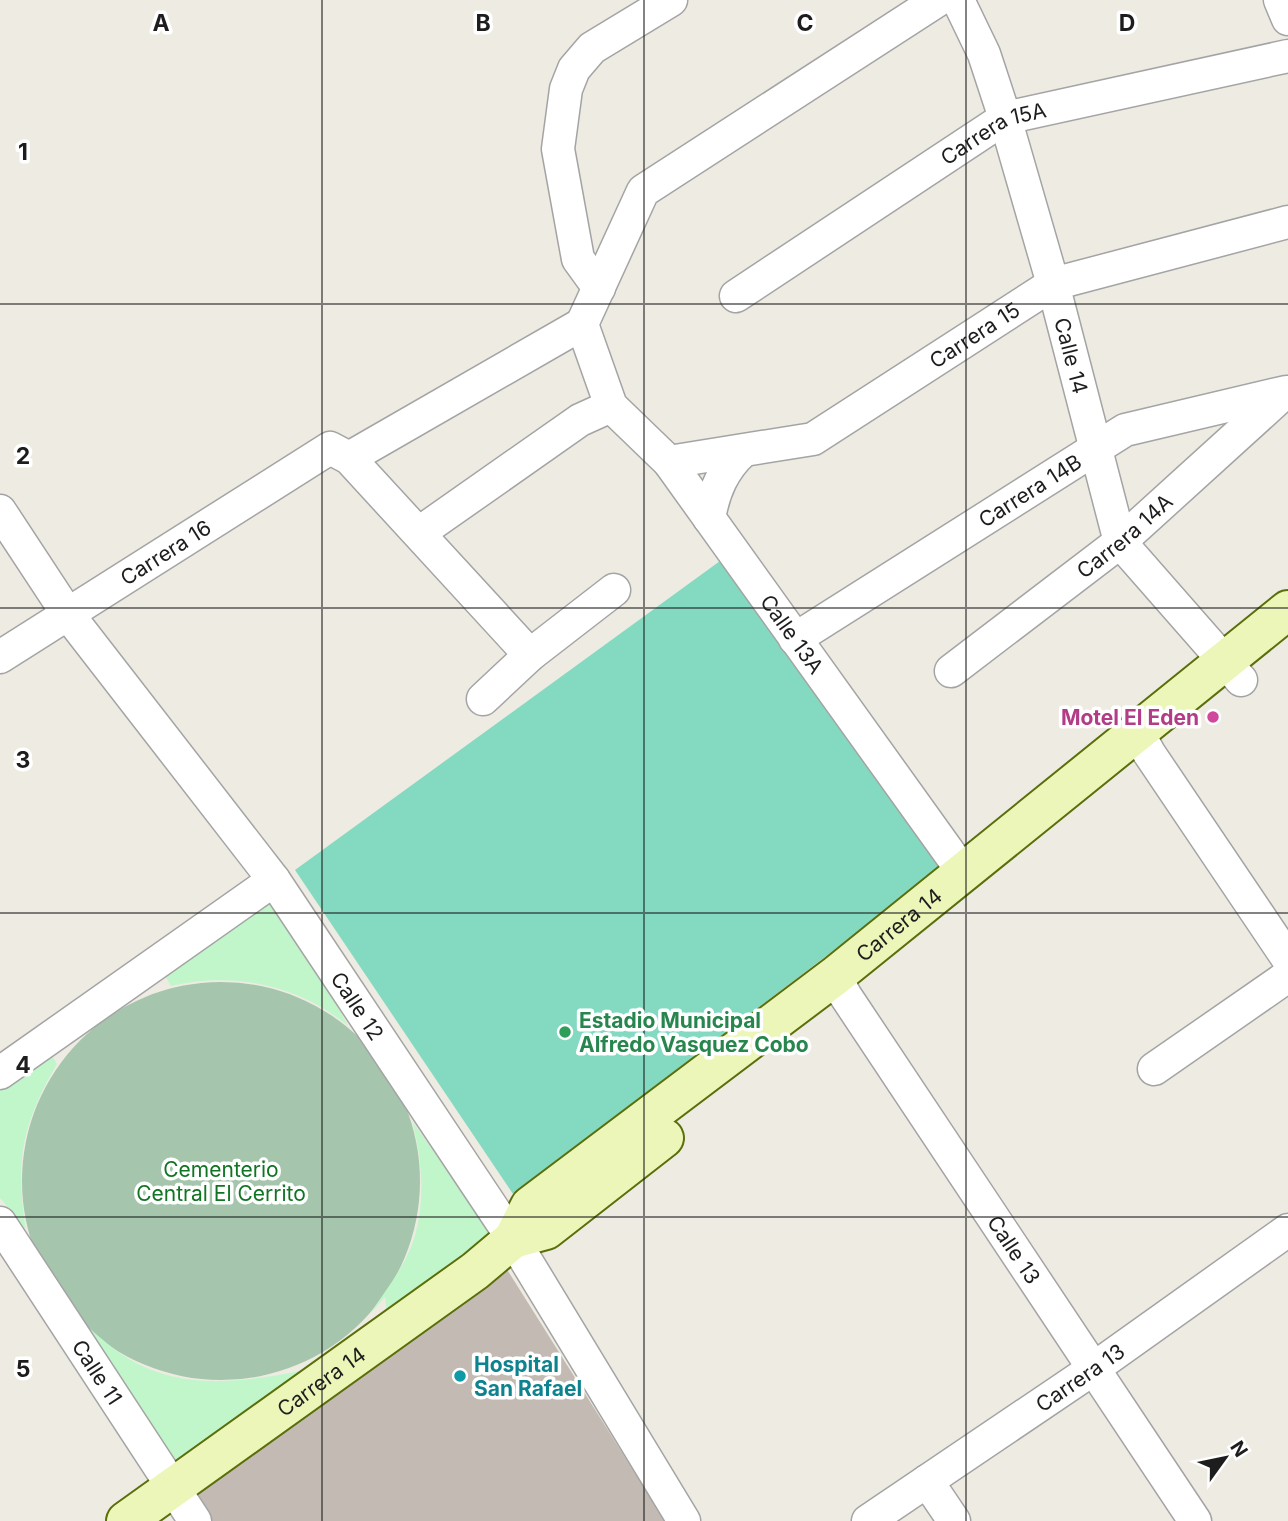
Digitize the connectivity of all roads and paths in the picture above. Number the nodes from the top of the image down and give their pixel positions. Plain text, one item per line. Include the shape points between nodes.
1 (671, 0) edge
2 (938, 0) edge
3 (958, 0) edge
4 (1280, 0) edge
5 (1288, 19) edge
6 (1288, 56) edge
7 (1005, 118) junction
8 (1288, 222) edge
9 (1053, 284) junction
10 (599, 288) junction
11 (736, 296) dead end
12 (582, 324) junction
13 (1287, 391) edge
14 (611, 406) junction
15 (1096, 449) junction
16 (743, 451) junction
17 (340, 453) junction
18 (669, 462) junction
19 (0, 511) edge
20 (709, 518) junction
21 (419, 533) junction
22 (1120, 542) junction
23 (614, 590) dead end
24 (1288, 610) edge
25 (66, 613) junction
26 (795, 639) junction
27 (1288, 643) edge
28 (530, 655) junction
29 (0, 657) edge
30 (951, 671) dead end
31 (1233, 671) junction
32 (483, 699) dead end
33 (1143, 742) junction
34 (962, 872) junction
35 (274, 880) junction
36 (1288, 959) edge
37 (1288, 976) edge
38 (840, 986) junction
39 (1154, 1069) dead end
40 (0, 1073) edge
41 (0, 1223) edge
42 (1287, 1233) edge
43 (513, 1239) junction
44 (1093, 1369) junction
45 (927, 1480) junction
46 (174, 1488) junction
47 (126, 1521) edge
48 (195, 1521) edge
49 (684, 1521) edge
50 (868, 1521) edge
51 (954, 1521) edge
52 (1195, 1521) edge

1 - 10 street via 592,48 574,69 566,89 558,149 578,259
2 - 10 street via 643,191
3 - 7 street, Calle 14 via 984,54
4 - 5 street
6 - 7 street, Carrera 15A
7 - 9 street, Calle 14
7 - 11 street, Carrera 15A
8 - 9 street, Carrera 15
9 - 15 street, Calle 14
9 - 16 street, Carrera 15 via 813,439
10 - 12 street
12 - 14 street
12 - 17 street, Carrera 16
13 - 15 street, Carrera 14B via 1125,430
13 - 22 street, Carrera 14A
14 - 18 street, Calle 13A
14 - 21 street via 580,420
15 - 22 street, Calle 14
15 - 26 street, Carrera 14B
16 - 18 street, Carrera 15
16 - 20 street via 725,470
17 - 21 street
17 - 25 street, Carrera 16
18 - 20 street, Calle 13A
19 - 25 street, Calle 12
20 - 26 street, Calle 13A
21 - 28 street
22 - 30 street, Carrera 14A
22 - 31 street, Calle 14
23 - 28 street
24 - 31 street, Carrera 14
25 - 29 street, Carrera 16
25 - 35 street, Calle 12
26 - 34 street, Calle 13A
27 - 31 street, Carrera 14
28 - 32 street
31 - 33 street, Carrera 14
33 - 34 street, Carrera 14
33 - 36 street
33 - 38 street, Carrera 14
34 - 38 street, Carrera 14
35 - 40 street
35 - 43 street, Calle 12
37 - 39 street
38 - 43 street, Carrera 14 via 530,1206
38 - 44 street, Calle 13
41 - 46 street, Calle 11
42 - 44 street, Carrera 13
43 - 46 street, Carrera 14 via 475,1272
43 - 49 street, Calle 12
44 - 45 street, Carrera 13
44 - 52 street, Calle 13
45 - 50 street, Carrera 13
45 - 51 street
46 - 47 street, Carrera 14
46 - 48 street, Calle 11

